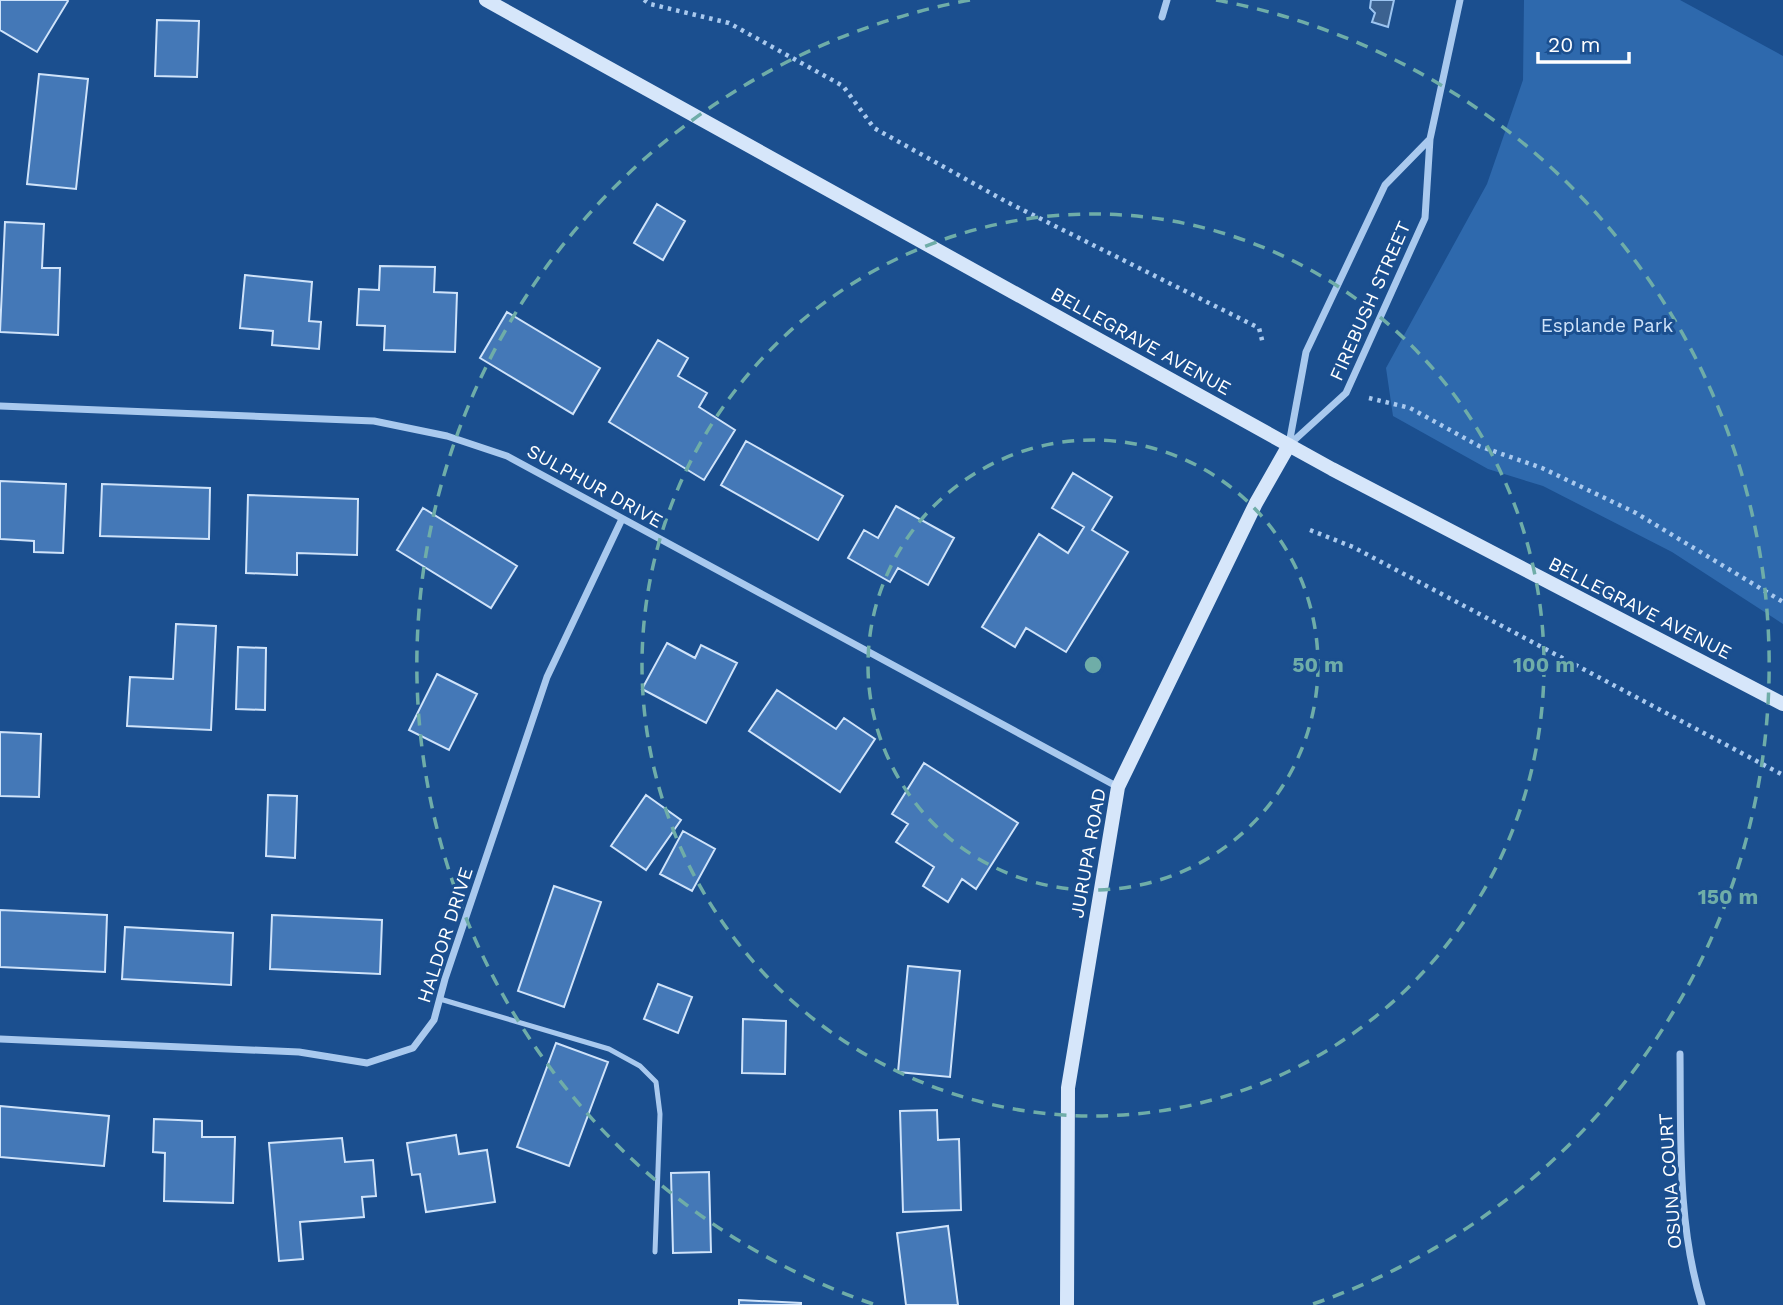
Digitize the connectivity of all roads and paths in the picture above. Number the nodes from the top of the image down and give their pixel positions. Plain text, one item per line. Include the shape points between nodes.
1 (486, 0) edge
2 (644, 0) edge
3 (1167, 0) edge
4 (1460, 0) edge
5 (1162, 17) dead end
6 (1430, 139) junction
7 (1263, 344) dead end
8 (1369, 398) dead end
9 (0, 406) edge
10 (1289, 445) junction
11 (622, 519) junction
12 (1310, 530) dead end
13 (1783, 602) edge
14 (1783, 704) edge
15 (1783, 775) edge
16 (1118, 787) junction
17 (440, 999) junction
18 (0, 1039) edge
19 (1680, 1054) dead end
20 (655, 1252) dead end
21 (1067, 1305) edge
22 (1702, 1305) edge

1 - 10 main road, BELLEGRAVE AVENUE
2 - 7 path via 729,23 843,86 874,128 1004,201 1259,328
3 - 5 street
4 - 6 street, FIREBUSH STREET
6 - 10 street, FIREBUSH STREET via 1385,186 1306,352
6 - 10 street, FIREBUSH STREET via 1425,218 1346,393
8 - 13 path via 1410,408 1479,446 1542,468 1624,508
9 - 11 street, SULPHUR DRIVE via 374,421 447,436 507,456
10 - 14 main road, BELLEGRAVE AVENUE
10 - 16 main road, JURUPA ROAD via 1256,503
11 - 16 street, SULPHUR DRIVE
11 - 17 street, HALDOR DRIVE via 547,677
12 - 15 path via 1353,547
16 - 21 main road, JURUPA ROAD via 1068,1088
17 - 18 street, HALDOR DRIVE via 435,1020 413,1048 367,1063 299,1052
17 - 20 lane via 610,1049 640,1066 656,1082 660,1114
19 - 22 street, OSUNA COURT via 1685,1229

